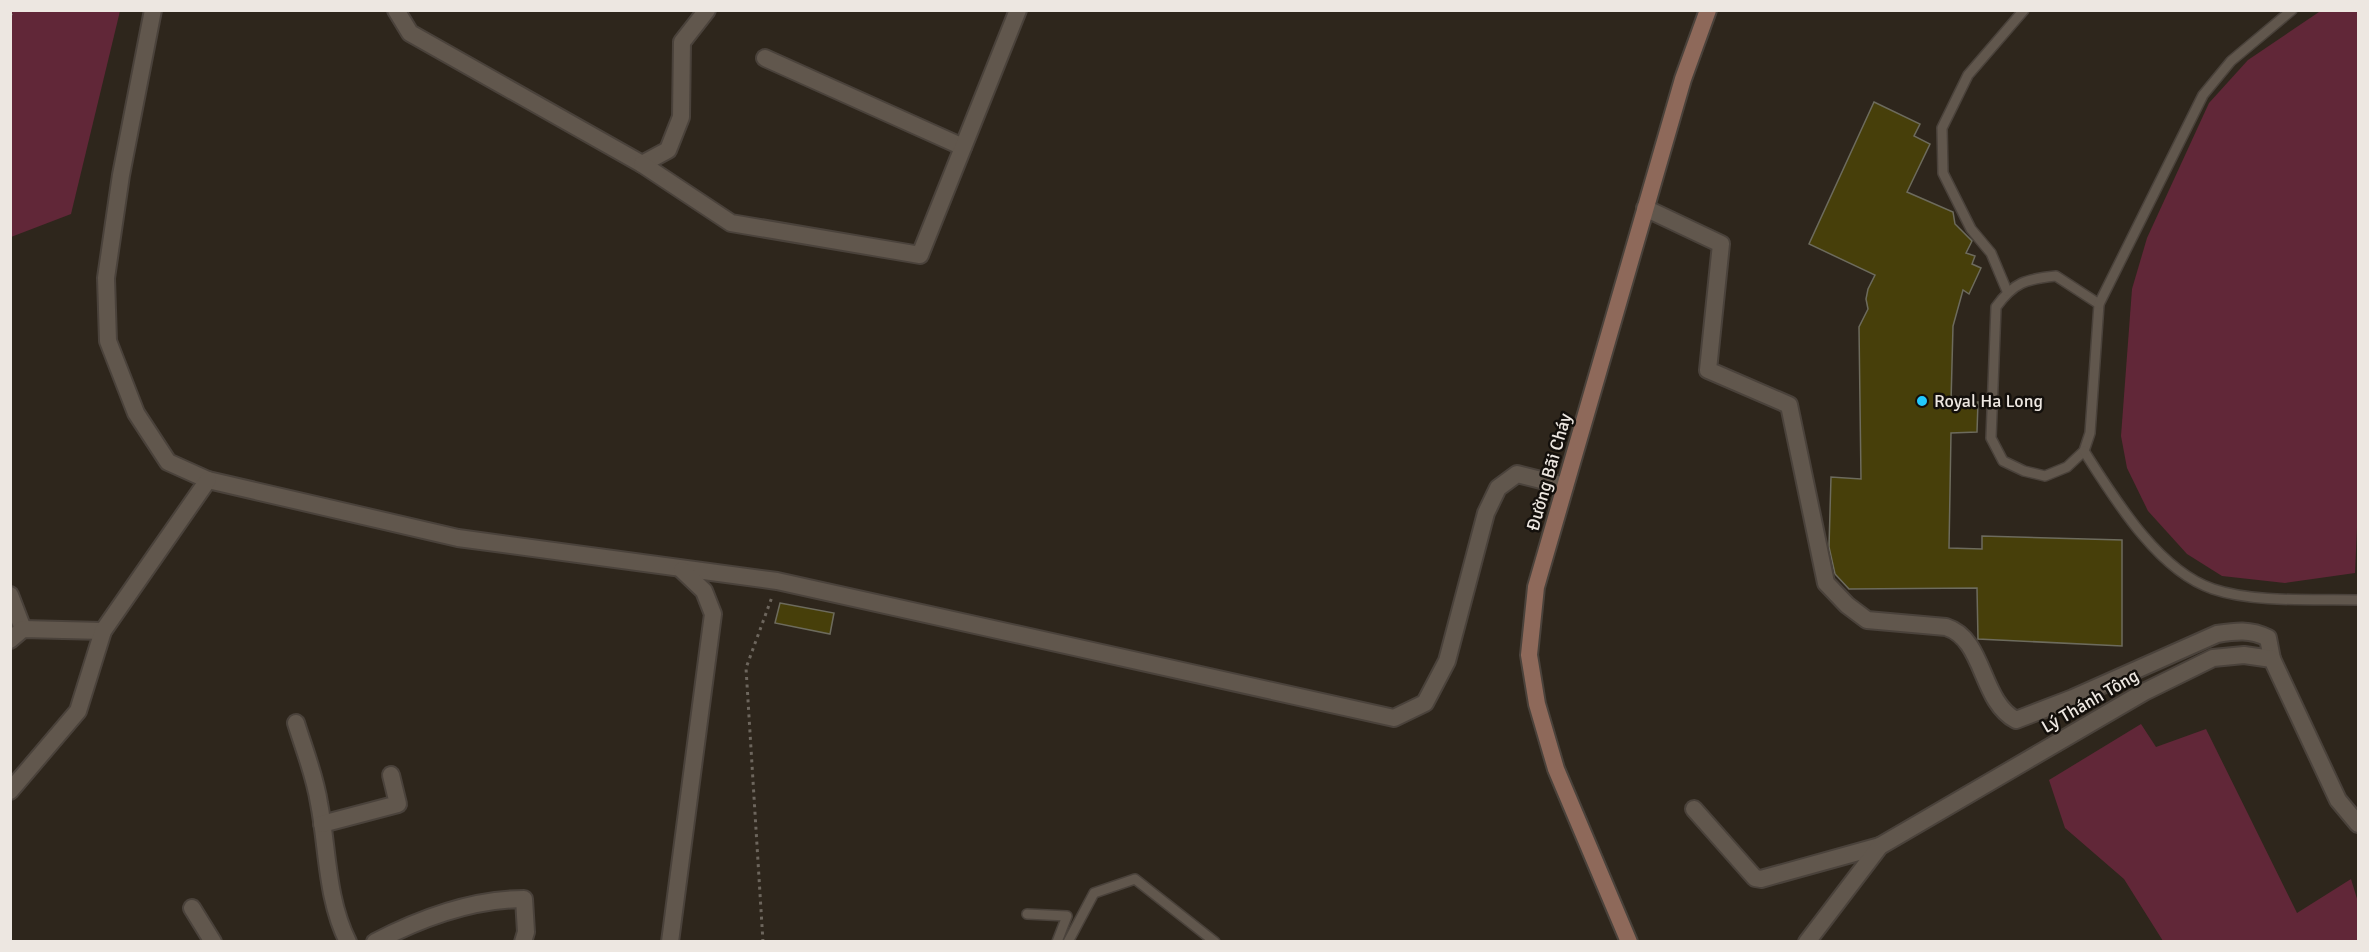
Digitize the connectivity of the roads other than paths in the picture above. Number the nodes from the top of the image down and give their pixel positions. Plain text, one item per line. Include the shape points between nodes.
1 (153, 10) edge
2 (396, 10) edge
3 (706, 10) edge
4 (1708, 10) edge
5 (2024, 10) edge
6 (2292, 10) edge
7 (1017, 11) edge
8 (765, 58) dead end
9 (963, 147) junction
10 (642, 164) junction
11 (1645, 208) junction
12 (2007, 291) junction
13 (2099, 304) junction
14 (2084, 451) junction
15 (208, 480) junction
16 (1565, 486) junction
17 (682, 570) junction
18 (10, 595) edge
19 (2358, 600) edge
20 (103, 631) junction
21 (16, 635) edge
22 (2272, 659) junction
23 (296, 723) dead end
24 (391, 775) dead end
25 (10, 791) edge
26 (1694, 808) dead end
27 (322, 824) junction
28 (2358, 824) edge
29 (1880, 846) junction
30 (192, 908) dead end
31 (1085, 910) junction
32 (1027, 914) dead end
33 (1067, 916) junction
34 (213, 942) edge
35 (348, 942) edge
36 (375, 942) edge
37 (523, 942) edge
38 (670, 942) edge
39 (1057, 942) edge
40 (1068, 942) edge
41 (1215, 942) edge
42 (1629, 942) edge
43 (1807, 942) edge

1 - 15 street via 121,175 106,278 108,341 136,412 168,462
2 - 10 street via 410,33
3 - 10 street via 682,42 681,117 668,150
4 - 11 main road, Đường Bãi Cháy
5 - 12 lane via 1968,75 1942,128 1943,173 1971,229 1991,253
6 - 13 lane via 2231,61 2203,95
7 - 9 street
8 - 9 street
9 - 10 street via 920,255 731,223
11 - 16 main road, Đường Bãi Cháy
11 - 22 street via 1721,244 1708,370 1789,405 1826,583 1867,620 1958,631 1999,704 2016,720 2217,634 2257,632 2268,638
12 - 13 lane via 2027,279 2056,276
12 - 14 lane via 1996,307 1991,438 2003,461 2044,476 2067,467
13 - 14 lane via 2090,433
14 - 19 lane via 2119,507 2178,573 2212,589 2245,597
15 - 17 street via 458,538
15 - 20 street
16 - 17 street via 1517,474 1497,488 1486,513 1447,661 1425,703 1394,718 777,581
16 - 42 main road, Đường Bãi Cháy via 1536,587 1528,655 1556,769
17 - 38 street via 704,591 713,614
18 - 21 street
20 - 21 street
20 - 25 street via 78,711
22 - 28 street via 2338,800
22 - 29 street, Lý Thánh Tông via 2244,655 2213,658 2144,692
23 - 27 street via 319,800
24 - 27 street via 398,804
26 - 29 street via 1755,878
27 - 35 street via 330,885 338,921
29 - 43 street, Lý Thánh Tông
30 - 34 street
31 - 33 lane
31 - 40 lane
31 - 41 lane via 1094,893 1135,879
32 - 33 lane
33 - 39 lane
36 - 37 street via 445,912 524,899

